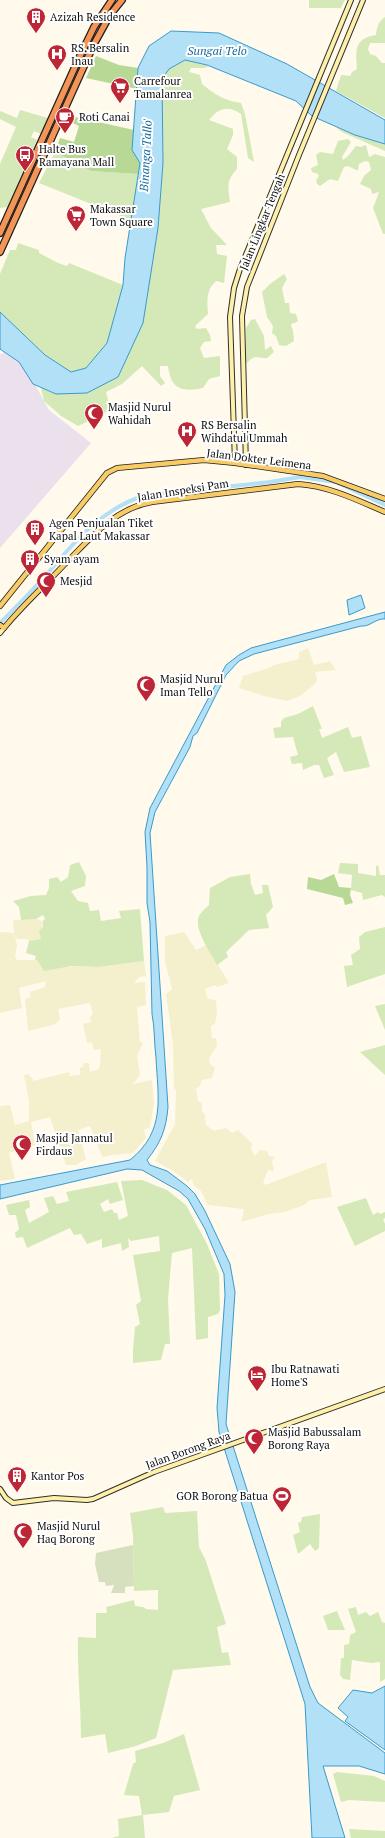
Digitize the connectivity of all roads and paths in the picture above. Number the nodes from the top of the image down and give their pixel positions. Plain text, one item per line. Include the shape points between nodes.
1 (112, 0) edge
2 (122, 0) edge
3 (351, 0) edge
4 (363, 0) edge
5 (79, 58) junction
6 (86, 61) junction
7 (0, 233) edge
8 (0, 252) edge
9 (235, 463) junction
10 (246, 465) junction
11 (385, 499) edge
12 (385, 512) edge
13 (0, 606) edge
14 (2, 627) edge
15 (0, 633) edge
16 (385, 1389) edge
17 (0, 1489) edge

1 - 5 highway via 94,27
2 - 6 highway via 107,20
3 - 9 main road, Jalan Lingkar Tengah via 234,288 230,317
4 - 10 main road, Jalan Lingkar Tengah via 252,271 243,303 241,344
5 - 6 highway
5 - 7 highway
6 - 8 highway
9 - 10 main road, Jalan Dokter Leimena
9 - 13 main road, Jalan Dokter Leimena via 204,460 164,463 123,467 108,473
10 - 11 main road, Jalan Dokter Leimena via 324,476
12 - 14 main road, Jalan Inspeksi Pam via 327,488 298,484 135,506 93,534
14 - 15 main road
16 - 17 main road, Jalan Borong Raya via 154,1472 96,1498 54,1498 13,1503

